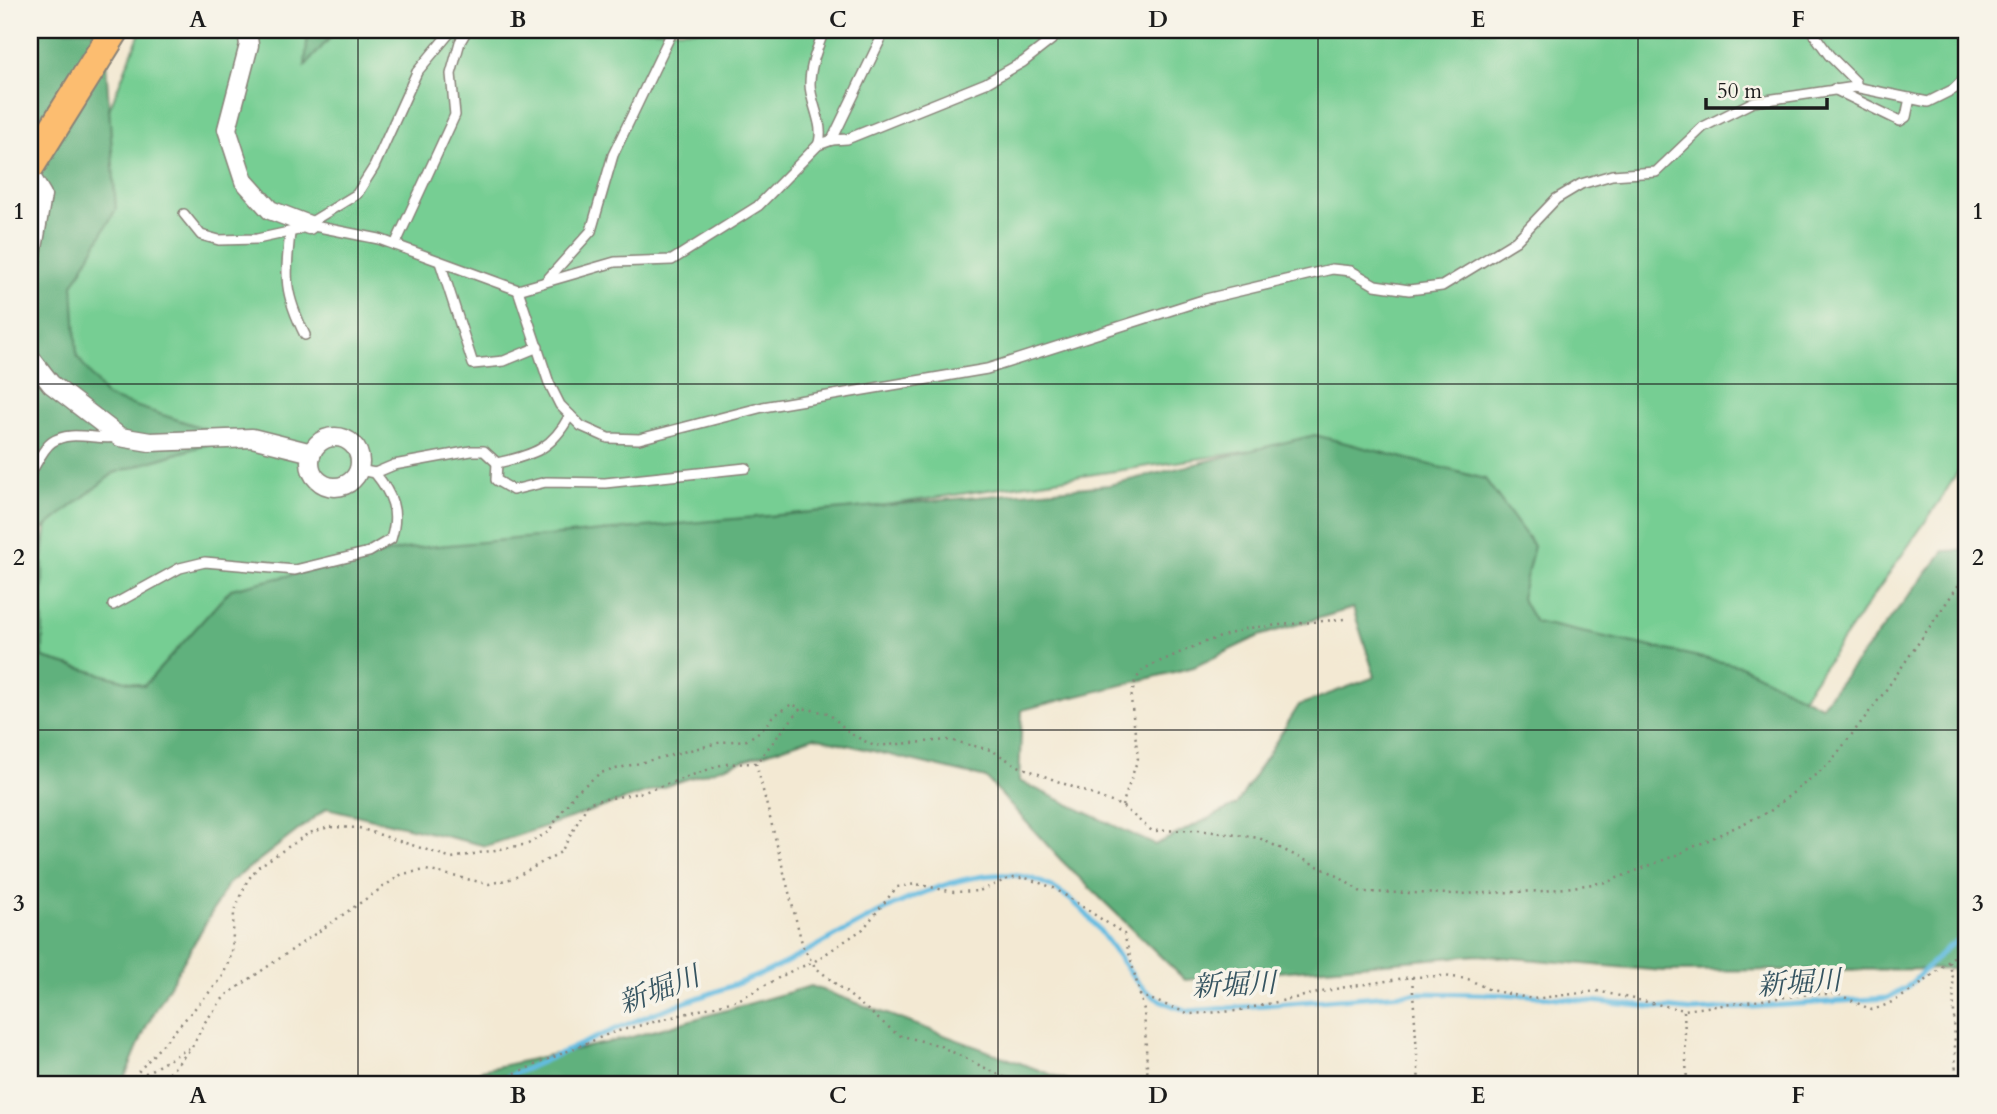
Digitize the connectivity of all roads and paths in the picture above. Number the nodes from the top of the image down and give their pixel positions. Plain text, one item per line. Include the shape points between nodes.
1 (116, 30) edge
2 (247, 30) edge
3 (452, 30) edge
4 (467, 30) edge
5 (673, 30) edge
6 (824, 30) edge
7 (885, 30) edge
8 (1064, 30) edge
9 (1811, 30) edge
10 (1967, 76) edge
11 (1855, 87) junction
12 (1834, 89) junction
13 (1910, 98) junction
14 (832, 140) junction
15 (818, 145) junction
16 (30, 166) edge
17 (30, 176) edge
18 (184, 214) dead end
19 (309, 225) junction
20 (290, 233) junction
21 (395, 245) junction
22 (440, 262) junction
23 (30, 266) edge
24 (545, 282) junction
25 (518, 290) junction
26 (305, 335) dead end
27 (538, 347) junction
28 (30, 357) edge
29 (570, 415) junction
30 (120, 437) junction
31 (312, 453) junction
32 (497, 463) junction
33 (746, 468) dead end
34 (367, 472) junction
35 (30, 474) edge
36 (1967, 573) edge
37 (113, 605) dead end
38 (1345, 619) dead end
39 (801, 708) junction
40 (756, 763) junction
41 (1122, 806) junction
42 (1967, 944) edge
43 (1949, 962) junction
44 (812, 963) junction
45 (1412, 977) junction
46 (1139, 995) junction
47 (1684, 1010) junction
48 (192, 1047) junction
49 (128, 1083) edge
50 (160, 1084) edge
51 (489, 1084) edge
52 (1018, 1084) edge
53 (1148, 1084) edge
54 (1419, 1084) edge
55 (1687, 1084) edge
56 (1956, 1084) edge

1 - 16 main road
2 - 19 street via 248,45 227,129 244,181 270,209
3 - 19 lane via 417,72 374,167 356,194
4 - 21 lane via 451,74 455,115
5 - 24 lane via 613,155 591,231
6 - 15 lane via 810,83
7 - 14 lane
8 - 14 lane via 986,83 847,139
9 - 11 lane via 1856,82
10 - 13 lane via 1954,89 1928,102
11 - 12 lane
11 - 13 lane
12 - 13 lane via 1900,121 1906,117
12 - 29 lane via 1753,102 1703,127 1656,172 1612,175 1581,184 1556,199 1516,242 1441,286 1409,290 1375,285 1351,271 1332,269 1206,299 987,369 763,407 639,439 608,438 581,426
14 - 15 lane
15 - 24 lane via 758,206 673,260 615,262
17 - 23 street via 42,195
18 - 20 lane via 201,234 219,240
19 - 20 lane
19 - 21 lane
20 - 26 lane via 285,279
21 - 22 lane
22 - 25 lane
22 - 27 lane via 473,364 504,361
24 - 25 lane
25 - 27 lane
27 - 29 lane via 549,383
28 - 30 street via 51,384
29 - 32 lane via 558,438 544,448
30 - 31 street via 150,442 252,438
30 - 35 lane via 102,440 76,435 52,442
31 - 34 street via 325,439 344,438 358,451
31 - 34 street via 313,472 327,485 346,484
32 - 33 lane via 496,480 513,489 546,482 605,483
32 - 34 lane via 484,451
34 - 37 lane via 389,489 397,519 391,539 369,552 295,570 205,562 180,568
36 - 41 path via 1829,764 1770,811 1607,882 1545,891 1361,891 1259,838 1198,830 1152,831
38 - 41 path via 1248,628 1143,669 1131,699 1138,758
39 - 40 path
39 - 41 path via 828,713 851,734 874,746 949,740 991,750 1018,766
39 - 49 path via 792,704 747,740 722,742 600,773 575,793 548,832 528,844 452,858 359,828 329,827 309,833 258,867 247,881 234,913 232,953 222,978
40 - 44 path via 803,947
40 - 48 path via 724,764 644,792 589,802 561,852 514,878 489,884 426,870 402,873 225,996
42 - 43 path
43 - 47 path via 1891,1004 1872,1010 1838,994
43 - 56 path
44 - 46 path via 863,929 897,887 916,884 954,892 979,891 1010,878 1026,878 1054,888 1124,934
44 - 51 path via 738,1000 611,1033
44 - 52 path via 898,1035 937,1045
45 - 46 path via 1236,1012 1190,1014
45 - 47 path via 1468,979 1490,990 1533,999 1597,991
45 - 54 path
46 - 53 path
47 - 55 path
48 - 49 path
48 - 50 path

